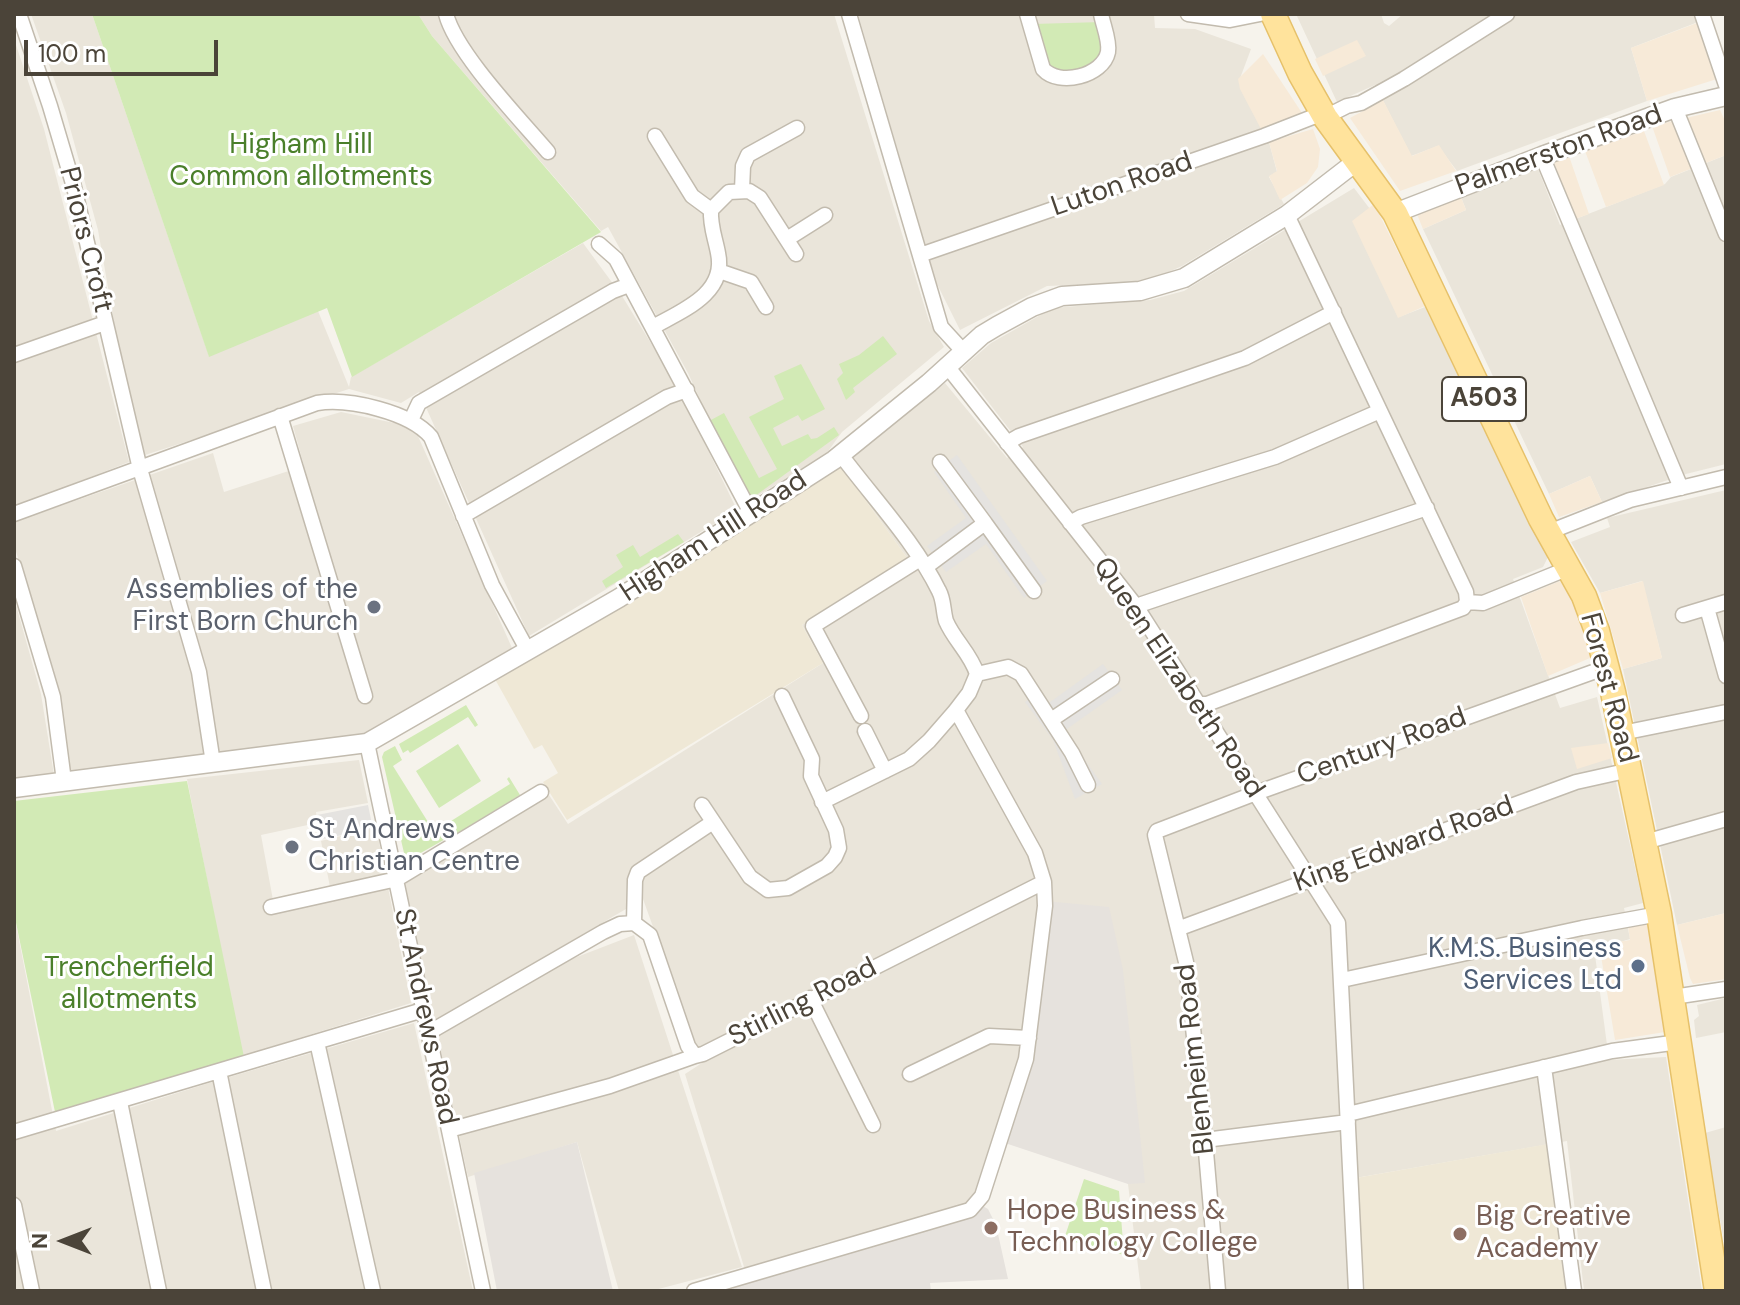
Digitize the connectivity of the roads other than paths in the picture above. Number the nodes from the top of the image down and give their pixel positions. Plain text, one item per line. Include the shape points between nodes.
1 (19, 14) edge
2 (446, 14) edge
3 (835, 14) edge
4 (849, 14) edge
5 (859, 14) edge
6 (1027, 14) edge
7 (1101, 14) edge
8 (1188, 14) edge
9 (1260, 14) edge
10 (1273, 14) edge
11 (1507, 14) edge
12 (1702, 14) edge
13 (1726, 85) edge
14 (1726, 96) edge
15 (1675, 108) junction
16 (1324, 115) junction
17 (797, 128) dead end
18 (655, 136) dead end
19 (548, 152) dead end
20 (1542, 156) junction
21 (1357, 161) junction
22 (742, 190) junction
23 (711, 210) junction
24 (1395, 213) junction
25 (825, 215) dead end
26 (1287, 215) junction
27 (1726, 234) edge
28 (787, 239) junction
29 (599, 244) dead end
30 (796, 254) dead end
31 (920, 255) junction
32 (719, 271) junction
33 (629, 285) junction
34 (766, 307) dead end
35 (1334, 312) junction
36 (105, 323) junction
37 (653, 327) junction
38 (963, 351) junction
39 (14, 355) edge
40 (947, 366) junction
41 (687, 390) junction
42 (1380, 411) junction
43 (280, 416) junction
44 (411, 420) junction
45 (1007, 443) junction
46 (841, 455) junction
47 (940, 462) dead end
48 (140, 469) junction
49 (1726, 477) edge
50 (1681, 488) junction
51 (1427, 508) junction
52 (751, 513) junction
53 (14, 514) edge
54 (463, 516) junction
55 (985, 523) junction
56 (1070, 523) junction
57 (1549, 532) junction
58 (923, 563) junction
59 (14, 566) edge
60 (1569, 568) junction
61 (1034, 591) dead end
62 (1467, 602) junction
63 (1726, 602) edge
64 (1136, 606) junction
65 (1707, 608) junction
66 (1683, 615) dead end
67 (528, 651) junction
68 (1607, 667) junction
69 (977, 674) junction
70 (1726, 676) edge
71 (1112, 679) dead end
72 (365, 696) dead end
73 (782, 696) dead end
74 (1198, 704) junction
75 (956, 710) junction
76 (1726, 712) edge
77 (861, 716) dead end
78 (1051, 720) junction
79 (865, 731) dead end
80 (1622, 733) junction
81 (367, 743) junction
82 (213, 763) junction
83 (1630, 770) junction
84 (885, 771) junction
85 (64, 781) junction
86 (1088, 785) dead end
87 (14, 788) edge
88 (541, 792) dead end
89 (1256, 793) junction
90 (822, 802) junction
91 (702, 805) dead end
92 (1726, 819) edge
93 (713, 822) junction
94 (1157, 831) joint
95 (1645, 842) junction
96 (397, 879) junction
97 (1310, 879) junction
98 (1044, 882) junction
99 (271, 907) dead end
100 (1659, 914) junction
101 (634, 923) junction
102 (1180, 928) junction
103 (1342, 980) junction
104 (1726, 989) edge
105 (1673, 997) junction
106 (810, 998) junction
107 (423, 1010) junction
108 (428, 1033) junction
109 (1029, 1038) junction
110 (317, 1042) junction
111 (1679, 1042) junction
112 (695, 1056) junction
113 (1544, 1067) junction
114 (219, 1071) junction
115 (910, 1074) dead end
116 (120, 1102) junction
117 (1348, 1118) junction
118 (873, 1125) dead end
119 (449, 1130) junction
120 (14, 1132) edge
121 (1205, 1140) junction
122 (14, 1205) edge
123 (724, 1287) edge
124 (32, 1291) edge
125 (159, 1291) edge
126 (264, 1291) edge
127 (373, 1291) edge
128 (483, 1291) edge
129 (694, 1291) edge
130 (1218, 1291) edge
131 (1356, 1291) edge
132 (1574, 1291) edge
133 (1717, 1291) edge

1 - 36 street, Priors Croft via 74,187
2 - 19 street via 475,66
3 - 4 street
4 - 5 street
4 - 31 street
6 - 7 street via 1043,69 1064,79 1103,64 1108,47
8 - 9 street via 1230,20
10 - 16 main road, Forest Road / A503
11 - 16 street, Luton Road via 1361,103
12 - 13 street
14 - 15 street, Palmerston Road
15 - 20 street, Palmerston Road
15 - 27 street
16 - 21 main road, Forest Road / A503
16 - 31 street, Luton Road
17 - 22 street via 748,155
18 - 23 street via 692,196
20 - 24 street, Palmerston Road
20 - 50 street
21 - 24 main road, Forest Road / A503
21 - 26 street, Higham Hill Road
22 - 23 street via 729,192
22 - 28 street via 760,198
23 - 32 street
24 - 57 main road, Forest Road / A503
25 - 28 street
26 - 35 street
26 - 38 street, Higham Hill Road via 1184,278 1140,291 1048,300
28 - 30 street
29 - 33 street via 616,259
31 - 38 street via 941,327
32 - 34 street via 751,282
32 - 37 street via 699,300
33 - 37 street
33 - 44 street via 419,403
35 - 42 street
35 - 45 street via 1245,358
36 - 39 street
36 - 48 street, Priors Croft
37 - 41 street
38 - 40 street, Higham Hill Road
40 - 45 street, Queen Elizabeth Road
40 - 46 street, Higham Hill Road
41 - 52 street
41 - 54 street
42 - 51 street
42 - 56 street via 1275,457
43 - 44 street via 339,401
43 - 48 street
43 - 72 street
44 - 54 street via 431,437
45 - 56 street, Queen Elizabeth Road
46 - 52 street, Higham Hill Road
46 - 58 street
47 - 55 street
48 - 53 street
48 - 82 street, Priors Croft via 199,672
49 - 50 street
50 - 57 street via 1630,500
51 - 62 street
51 - 64 street
52 - 67 street, Higham Hill Road
54 - 67 street
55 - 58 street
55 - 61 street
56 - 64 street, Queen Elizabeth Road
57 - 60 main road, Forest Road / A503
58 - 69 street via 941,595 946,620
58 - 77 street via 813,626
59 - 85 street via 53,697
60 - 62 street via 1483,603
60 - 68 main road, Forest Road / A503 via 1591,614
62 - 74 street via 1463,608
63 - 65 street
64 - 74 street, Queen Elizabeth Road
65 - 66 street
65 - 70 street
67 - 81 street, Higham Hill Road
68 - 80 main road, Forest Road / A503
68 - 89 street, Century Road
69 - 75 street
69 - 78 street via 1008,667 1021,674
71 - 78 street
73 - 90 street via 812,759 811,776
74 - 89 street, Queen Elizabeth Road
75 - 84 street via 909,759
75 - 98 street via 1035,853
76 - 80 street
78 - 86 street
79 - 84 street
80 - 83 main road, Forest Road / A503
81 - 82 street, Higham Hill Road
81 - 96 street, St Andrews Road
82 - 85 street, Higham Hill Road
83 - 95 main road, Forest Road / A503
83 - 97 street, King Edward Road via 1576,782
84 - 90 street
85 - 87 street, Higham Hill Road
88 - 96 street
89 - 94 street, Century Road
89 - 97 street, Queen Elizabeth Road
90 - 93 street via 836,830 835,857 777,891 750,877
91 - 93 street
92 - 95 street
93 - 101 street via 638,872
94 - 102 street, Blenheim Road
95 - 100 main road, Forest Road / A503
96 - 99 street
96 - 107 street, St Andrews Road
97 - 102 street, King Edward Road
97 - 103 street, Queen Elizabeth Road via 1338,923
98 - 106 street, Stirling Road
98 - 109 street
100 - 103 street
100 - 105 main road, Forest Road / A503
101 - 108 street via 603,932
101 - 112 street, Stirling Road via 650,935
102 - 121 street, Blenheim Road
103 - 117 street
104 - 105 street
105 - 111 main road, Forest Road / A503
106 - 112 street, Stirling Road
106 - 118 street
107 - 108 street, St Andrews Road
107 - 110 street
108 - 119 street, St Andrews Road
109 - 115 street via 989,1036
109 - 123 street via 982,1196 970,1210
110 - 114 street
110 - 127 street
111 - 113 street
111 - 133 main road, Forest Road / A503
112 - 119 street via 610,1086
113 - 117 street
113 - 132 street
114 - 116 street
114 - 126 street
116 - 120 street
116 - 125 street
117 - 121 street
117 - 131 street
119 - 128 street, St Andrews Road
121 - 130 street, Blenheim Road
122 - 124 street
123 - 129 street

